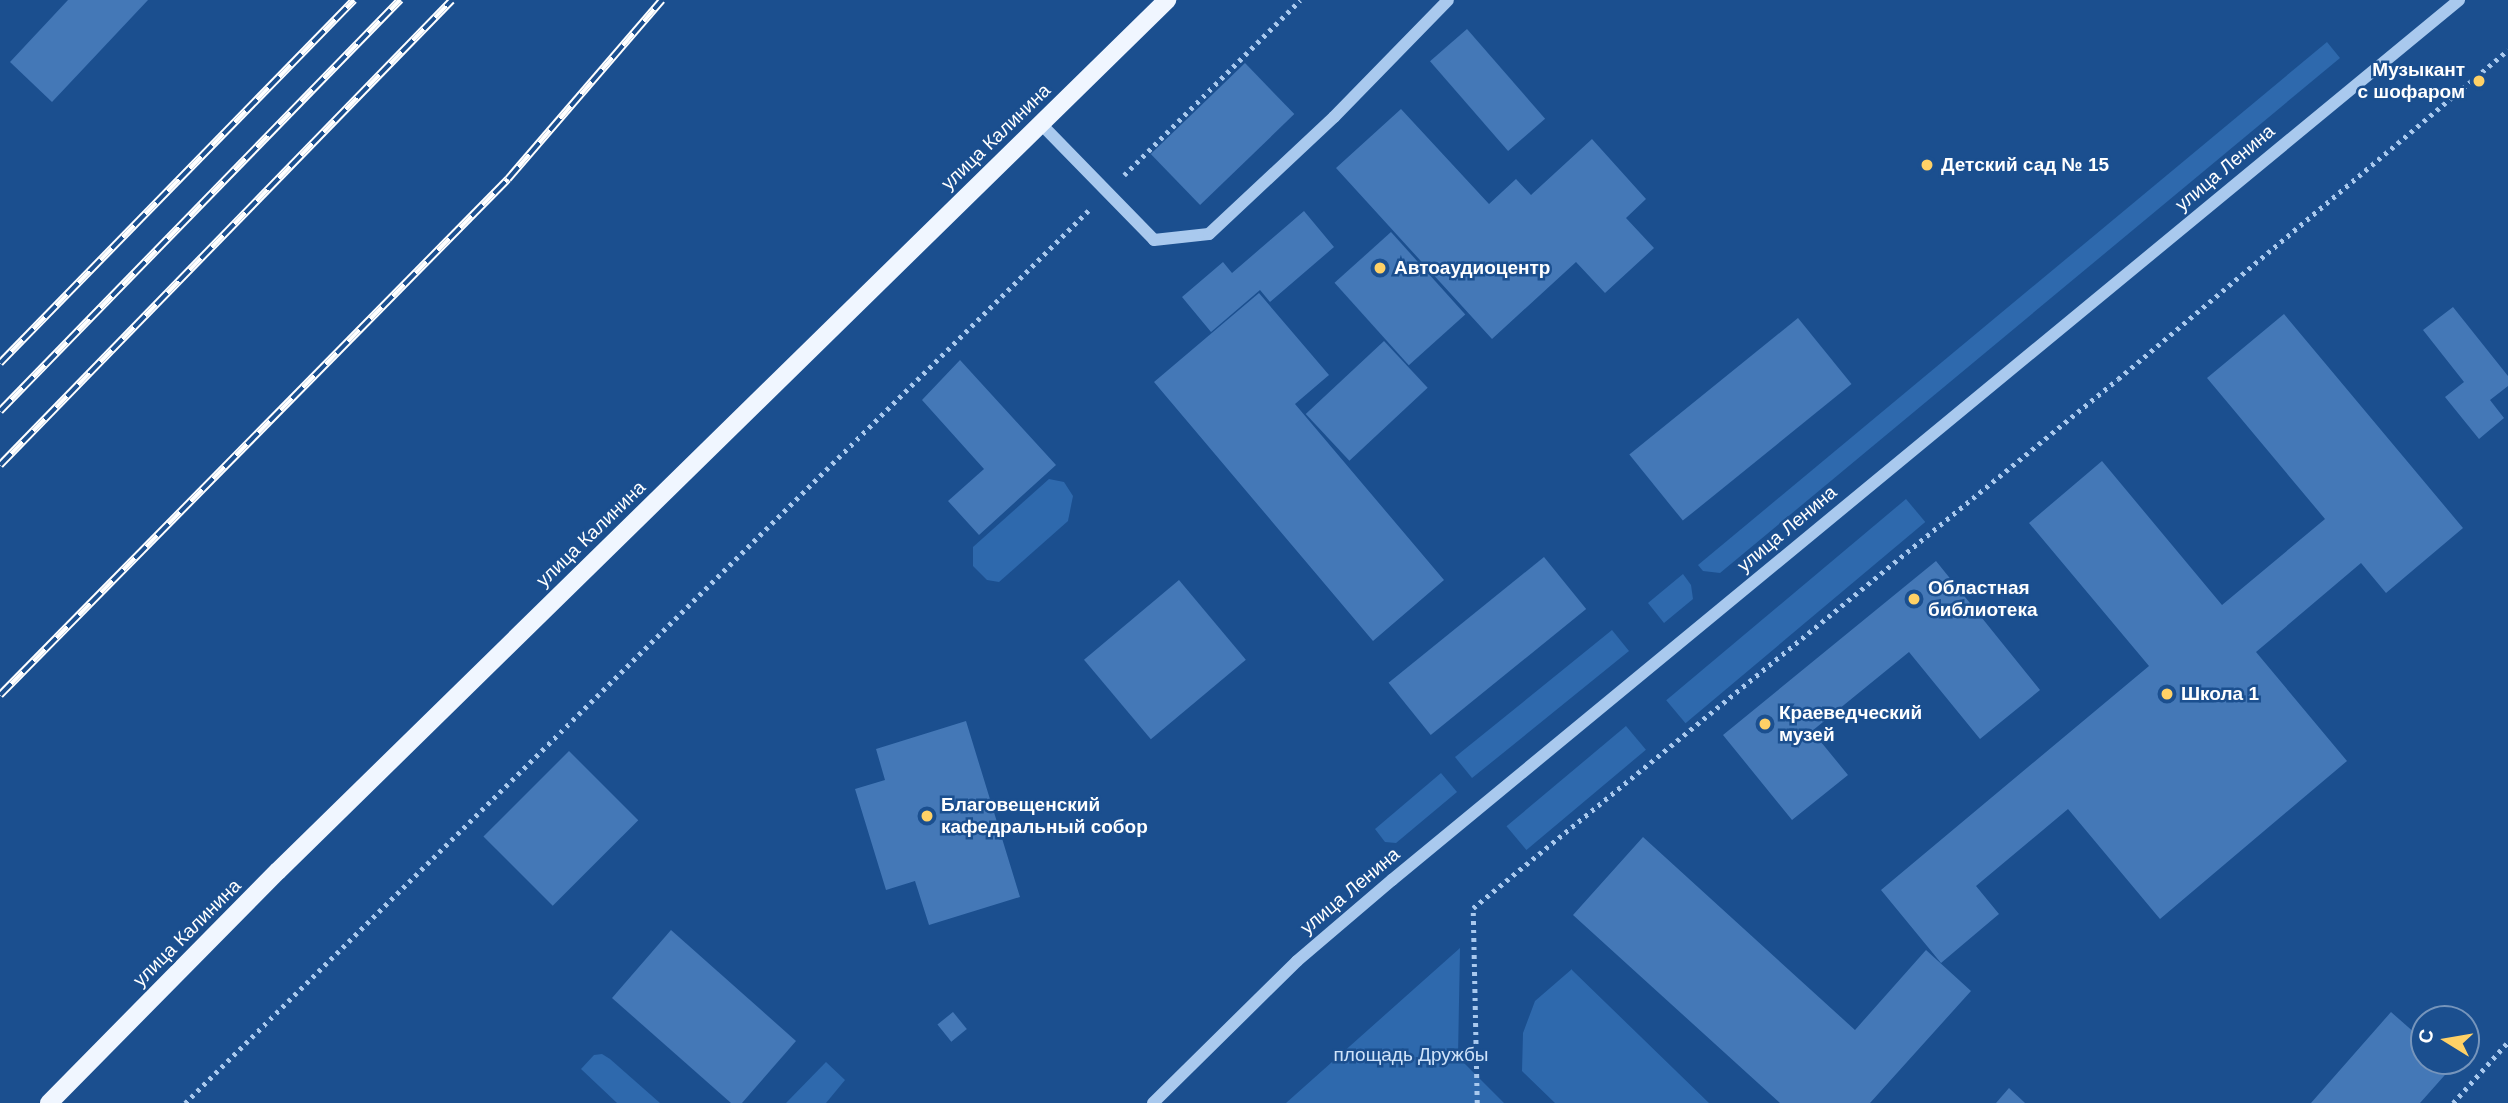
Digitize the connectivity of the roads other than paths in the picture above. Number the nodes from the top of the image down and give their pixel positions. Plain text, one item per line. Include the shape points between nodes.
1 (1167, 0) edge
2 (1448, 0) edge
3 (2459, 0) edge
4 (1040, 122) junction
5 (49, 1103) edge
6 (1153, 1103) edge

1 - 4 main road, улица Калинина
2 - 4 street via 1334,117 1209,234 1154,240
3 - 6 street, улица Ленина via 1392,880 1297,961
4 - 5 main road, улица Калинина via 278,871

